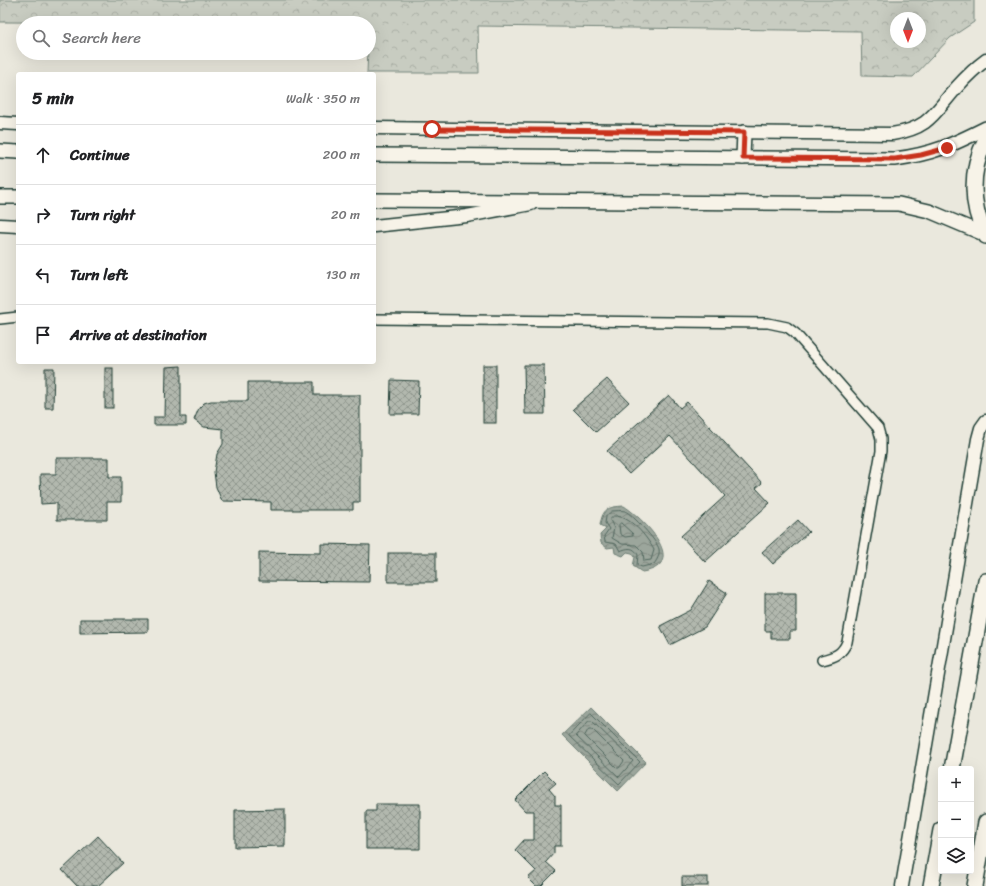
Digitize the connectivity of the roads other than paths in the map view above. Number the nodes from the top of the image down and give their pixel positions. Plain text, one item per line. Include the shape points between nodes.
1 (986, 60) edge
2 (0, 123) edge
3 (16, 124) edge
4 (376, 128) edge
5 (986, 128) edge
6 (744, 132) junction
7 (986, 139) edge
8 (0, 152) edge
9 (16, 152) edge
10 (376, 155) edge
11 (743, 158) junction
12 (0, 197) edge
13 (16, 198) edge
14 (376, 200) edge
15 (547, 201) junction
16 (0, 225) edge
17 (16, 226) edge
18 (376, 226) edge
19 (986, 236) edge
20 (16, 317) edge
21 (0, 319) edge
22 (376, 319) edge
23 (986, 421) edge
24 (986, 582) edge
25 (822, 660) dead end
26 (953, 766) edge
27 (986, 822) edge
28 (940, 838) edge
29 (902, 886) edge
30 (931, 886) edge
31 (975, 886) edge

1 - 6 street via 966,76 934,116 910,130 892,134
2 - 3 street
4 - 6 street
5 - 11 main road via 947,148 913,157 878,160
6 - 11 main road
7 - 19 main road via 975,167 973,186 975,205
8 - 9 main road
10 - 11 main road
12 - 13 main road
14 - 15 main road
15 - 18 street via 467,216
15 - 19 main road via 899,204 929,211
16 - 17 street
20 - 21 street
22 - 25 street via 768,323 787,327 795,333 878,428 881,439 847,642 835,657
23 - 29 street via 978,439
24 - 26 main road
27 - 31 main road
28 - 30 main road

